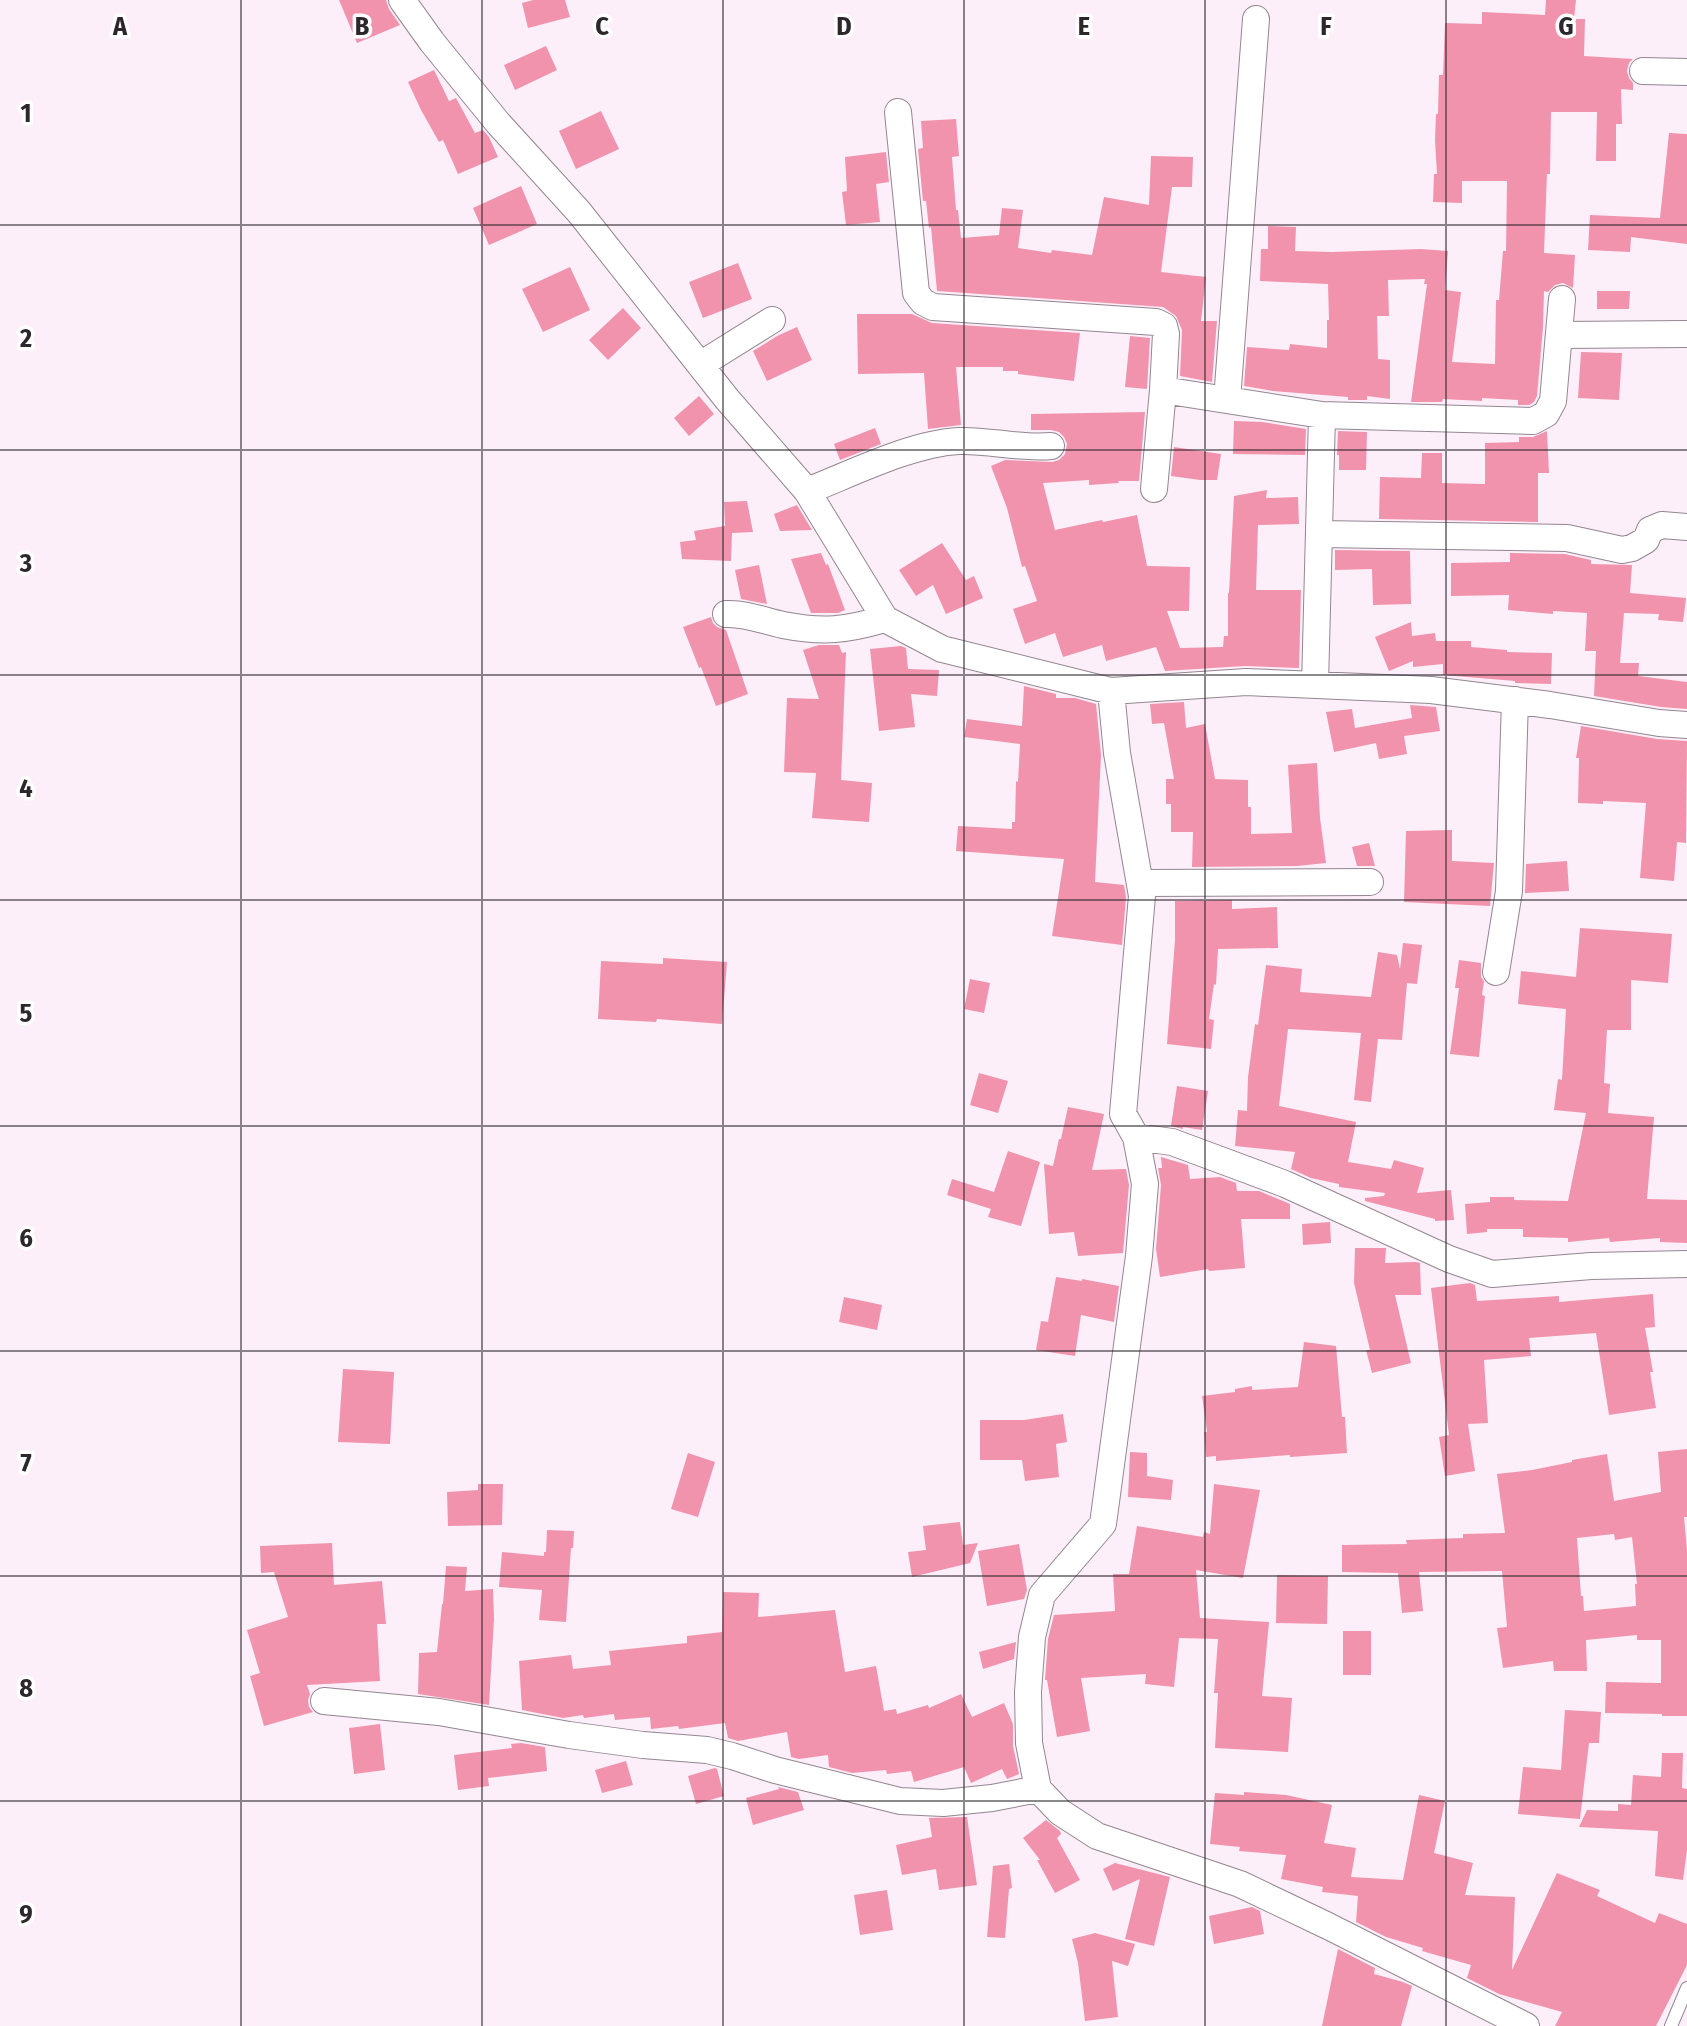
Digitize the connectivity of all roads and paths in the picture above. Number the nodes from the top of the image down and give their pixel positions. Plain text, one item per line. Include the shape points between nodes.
1 (402, 0) edge
2 (1256, 19) dead end
3 (1643, 71) dead end
4 (1687, 72) edge
5 (898, 112) dead end
6 (1562, 299) dead end
7 (772, 320) dead end
8 (1687, 334) edge
9 (1559, 335) junction
10 (700, 365) junction
11 (1163, 390) junction
12 (1227, 400) junction
13 (1322, 415) junction
14 (1051, 446) dead end
15 (1154, 489) dead end
16 (807, 491) junction
17 (1687, 527) edge
18 (1319, 534) junction
19 (726, 614) dead end
20 (885, 619) junction
21 (1315, 685) junction
22 (1111, 691) junction
23 (1515, 700) junction
24 (1687, 725) edge
25 (1370, 882) dead end
26 (1140, 883) junction
27 (1496, 972) dead end
28 (1136, 1137) junction
29 (1687, 1264) edge
30 (324, 1701) dead end
31 (1038, 1789) junction
32 (1687, 1988) edge
33 (1526, 2026) edge
34 (1671, 2026) edge

1 - 10 street
2 - 12 street
3 - 4 street
5 - 11 street via 916,293 923,302 933,307 1156,322 1166,334
6 - 9 street
7 - 10 street
8 - 9 street
9 - 13 street via 1553,401 1546,414 1533,421
10 - 16 street
11 - 12 street
11 - 15 street
12 - 13 street
13 - 18 street
14 - 16 street via 960,441 932,445
16 - 20 street
17 - 18 street via 1662,525 1650,530 1646,540 1622,550 1567,538
18 - 21 street
19 - 20 street via 830,631
20 - 22 street via 942,649
21 - 22 street via 1246,682
21 - 23 street
22 - 26 street
23 - 24 street
23 - 27 street via 1509,891
25 - 26 street
26 - 28 street via 1123,1114
28 - 29 street via 1172,1142 1285,1184 1492,1274
28 - 31 street via 1145,1184 1139,1256 1103,1524 1042,1595 1032,1637 1029,1743
30 - 31 street via 707,1750 900,1801 943,1803
31 - 33 street via 1060,1812 1097,1836 1240,1884
32 - 34 lane

